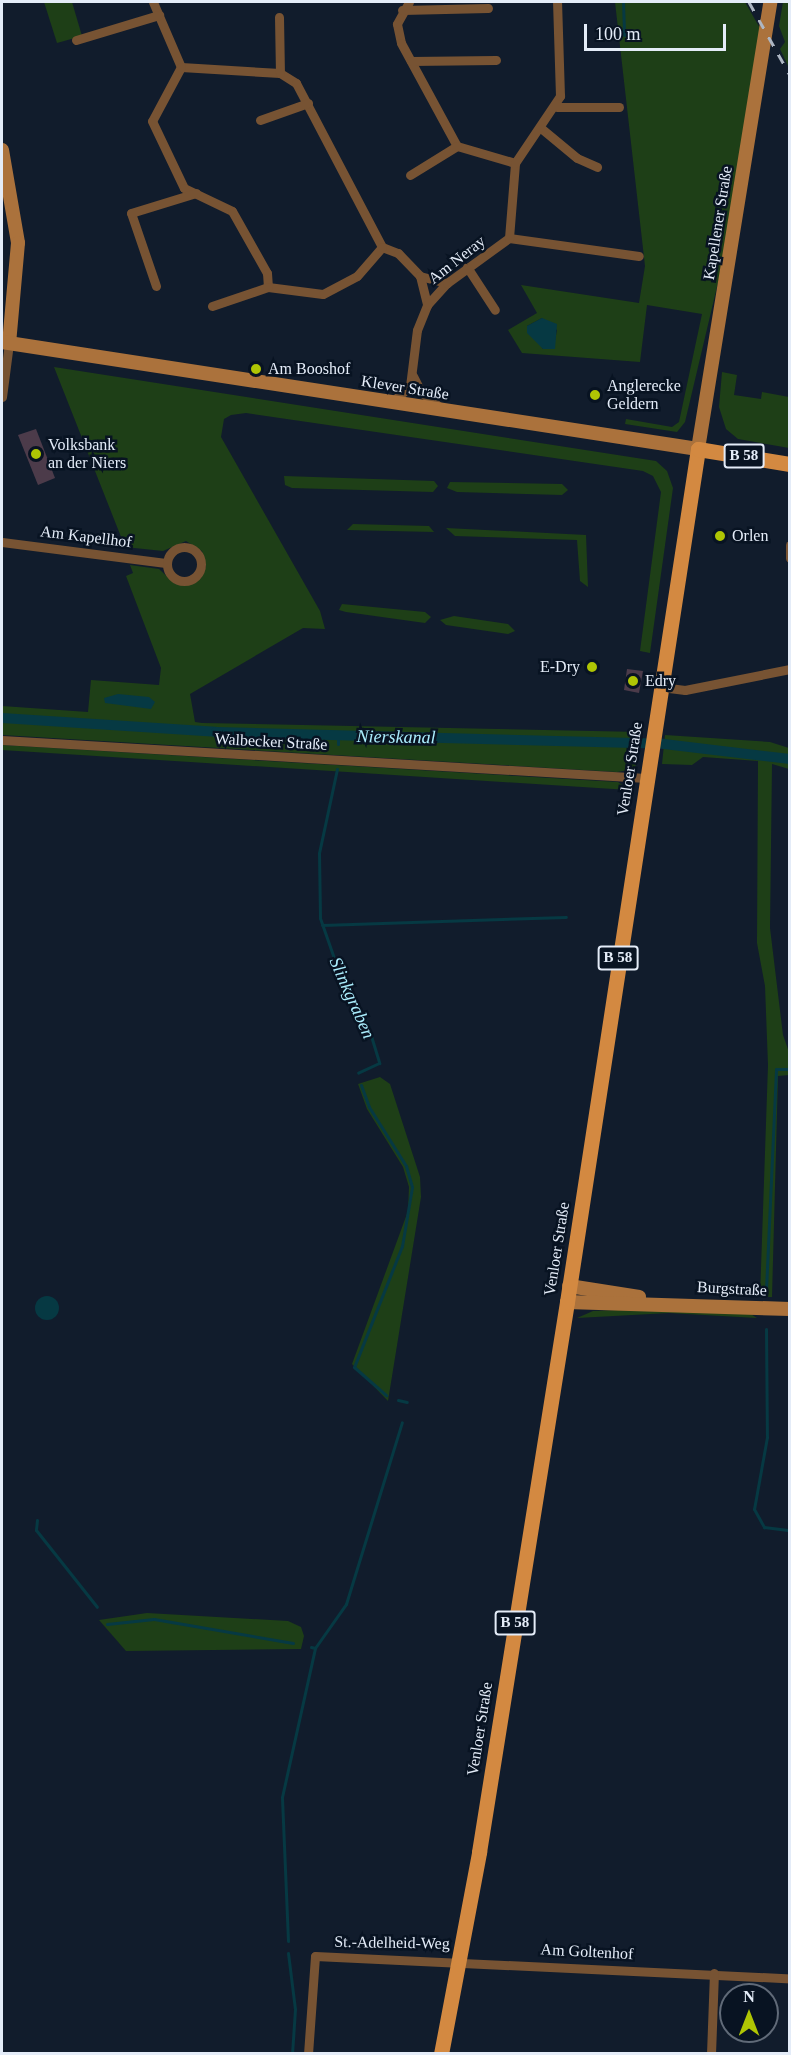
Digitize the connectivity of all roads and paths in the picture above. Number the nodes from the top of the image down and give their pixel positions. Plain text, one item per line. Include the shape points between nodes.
1 (153, 2) edge
2 (409, 2) edge
3 (557, 2) edge
4 (770, 2) edge
5 (488, 8) dead end
6 (402, 10) junction
7 (159, 15) junction
8 (279, 16) dead end
9 (76, 40) dead end
10 (496, 60) dead end
11 (411, 61) junction
12 (181, 67) junction
13 (280, 73) junction
14 (308, 103) junction
15 (557, 107) junction
16 (619, 107) dead end
17 (260, 120) dead end
18 (542, 129) junction
19 (457, 146) junction
20 (2, 150) edge
21 (515, 163) junction
22 (597, 167) dead end
23 (410, 175) dead end
24 (196, 193) junction
25 (9, 210) edge
26 (509, 238) junction
27 (382, 247) junction
28 (639, 256) dead end
29 (467, 267) junction
30 (420, 276) junction
31 (447, 283) junction
32 (156, 286) dead end
33 (268, 287) junction
34 (427, 305) junction
35 (212, 306) dead end
36 (495, 310) dead end
37 (5, 343) edge
38 (413, 376) junction
39 (2, 397) edge
40 (388, 402) junction
41 (445, 411) junction
42 (698, 449) junction
43 (789, 464) edge
44 (2, 533) edge
45 (2, 542) edge
46 (789, 545) edge
47 (789, 558) edge
48 (166, 563) dead end
49 (789, 669) edge
50 (661, 687) junction
51 (2, 740) edge
52 (646, 778) junction
53 (569, 1286) junction
54 (567, 1302) junction
55 (673, 1302) junction
56 (789, 1309) edge
57 (459, 1959) junction
58 (714, 1973) junction
59 (789, 1978) edge
60 (308, 2054) edge
61 (441, 2054) edge
62 (711, 2054) edge

1 - 7 street
2 - 6 street
3 - 15 street via 561,87
4 - 42 main road, Kapellener Straße
5 - 6 street
6 - 11 street via 399,34
7 - 9 street
7 - 12 street
8 - 13 street
10 - 11 street
11 - 19 street
12 - 13 street
12 - 24 street via 152,121 184,188
13 - 14 street via 296,83
14 - 17 street
14 - 27 street
15 - 16 street
15 - 18 street
18 - 21 street
18 - 22 street via 577,158
19 - 21 street
19 - 23 street
20 - 25 main road
21 - 26 street, Am Neray
24 - 32 street via 131,213
24 - 33 street via 232,211 267,273
25 - 37 main road via 18,270
26 - 28 street, Am Neray
26 - 29 street, Am Neray
27 - 30 street via 398,253
27 - 33 street via 357,276 322,294
29 - 31 street, Am Neray
29 - 36 street
30 - 31 street
30 - 34 street
31 - 34 street, Am Neray
33 - 35 street
34 - 38 street, Am Neray via 417,330
37 - 39 street
37 - 40 main road, Klever Straße
38 - 40 street via 404,395
38 - 41 street via 421,393
40 - 41 main road, Klever Straße
41 - 42 main road, Klever Straße
42 - 43 main road, B 58
42 - 50 main road, Venloer Straße / B 58
44 - 45 street, Am Kapellhof
45 - 48 street, Am Kapellhof
46 - 47 street
49 - 50 street via 685,690
50 - 52 main road, Venloer Straße / B 58
51 - 52 street, Walbecker Straße
52 - 53 main road, Venloer Straße / B 58
53 - 54 main road, Venloer Straße / B 58
53 - 55 main road, Burgstraße
54 - 55 main road, Burgstraße
54 - 57 main road, Venloer Straße / B 58
55 - 56 main road, Burgstraße
57 - 58 street, Am Goltenhof
57 - 60 street, St.-Adelheid-Weg via 315,1956
57 - 61 main road, Venloer Straße / B 58
58 - 59 street, Am Goltenhof
58 - 62 street

